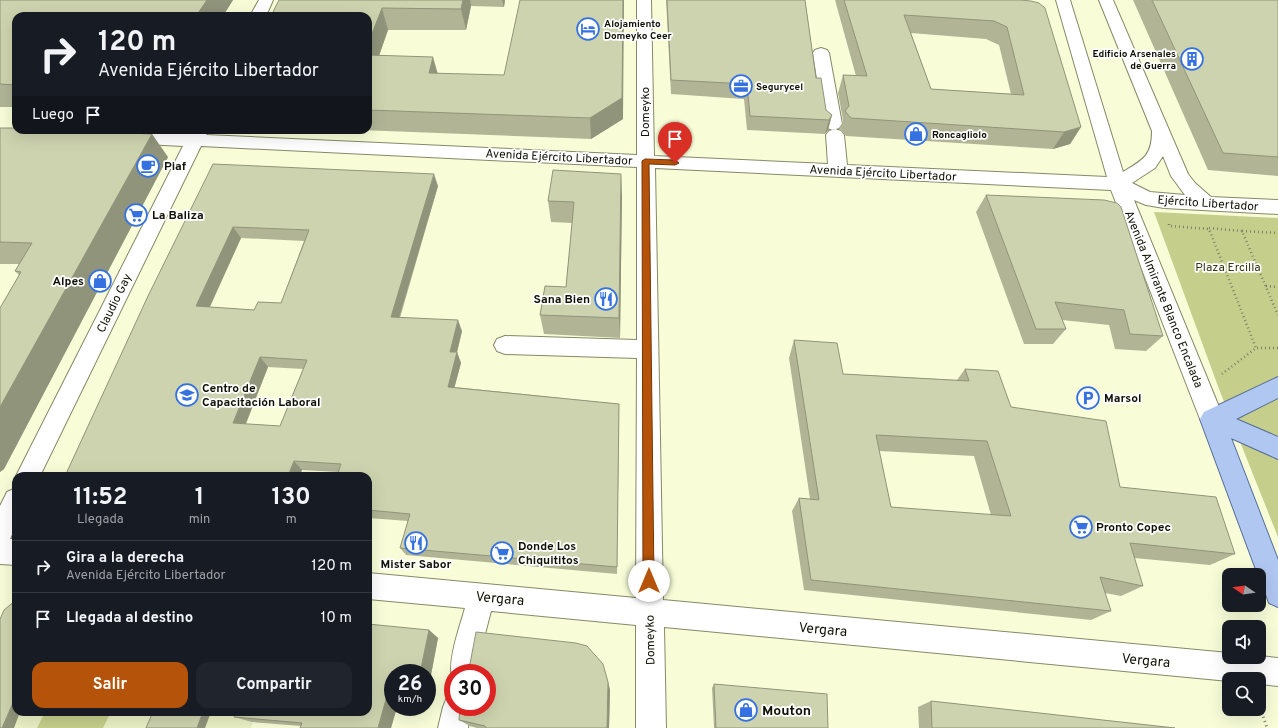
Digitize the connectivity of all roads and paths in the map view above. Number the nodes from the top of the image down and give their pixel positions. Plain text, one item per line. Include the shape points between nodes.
1 (266, 0) edge
2 (644, 0) edge
3 (1063, 0) edge
4 (1106, 0) edge
5 (260, 12) edge
6 (821, 53) dead end
7 (1161, 130) junction
8 (197, 135) edge
9 (107, 136) edge
10 (645, 161) junction
11 (838, 170) junction
12 (1118, 184) junction
13 (1164, 201) junction
14 (1207, 204) junction
15 (1278, 207) edge
16 (1209, 229) junction
17 (1242, 231) junction
18 (1278, 233) edge
19 (1266, 286) junction
20 (1278, 287) edge
21 (1278, 315) edge
22 (505, 345) dead end
23 (647, 348) junction
24 (1256, 348) junction
25 (1278, 348) edge
26 (1224, 379) dead end
27 (1278, 388) edge
28 (1212, 419) junction
29 (1278, 448) edge
30 (30, 472) edge
31 (12, 508) edge
32 (0, 532) edge
33 (0, 551) edge
34 (12, 552) edge
35 (372, 586) edge
36 (1278, 594) edge
37 (482, 597) junction
38 (649, 612) junction
39 (466, 664) edge
40 (1278, 672) edge
41 (455, 716) edge
42 (1263, 716) edge
43 (453, 728) edge
44 (651, 728) edge
45 (1267, 728) edge

1 - 5 street
2 - 10 street, Domeyko
3 - 12 street, Avenida Almirante Blanco Encalada
4 - 7 street
6 - 11 street
7 - 12 street via 1161,144 1150,164
7 - 14 street via 1180,176 1188,188
8 - 9 street, Avenida Ejército Libertador
8 - 10 street, Avenida Ejército Libertador
8 - 30 street, Claudio Gay
10 - 11 street, Avenida Ejército Libertador
10 - 23 street, Domeyko
11 - 12 street, Avenida Ejército Libertador
12 - 13 street, Ejército Libertador via 1146,198
12 - 28 street, Avenida Almirante Blanco Encalada
13 - 14 street, Ejército Libertador
13 - 16 path via 1170,226
14 - 15 street, Ejército Libertador
16 - 17 path
16 - 24 path
17 - 18 path
17 - 19 path
19 - 20 path
19 - 21 path
22 - 23 street
23 - 38 street, Domeyko
24 - 25 path
24 - 26 path via 1220,376
27 - 28 main road
28 - 29 main road
28 - 36 main road, Avenida Almirante Blanco Encalada
31 - 32 street
33 - 34 street
35 - 37 street, Vergara
37 - 38 street, Vergara
37 - 39 street
38 - 40 street, Vergara
38 - 44 street, Domeyko
41 - 43 street
42 - 45 path

